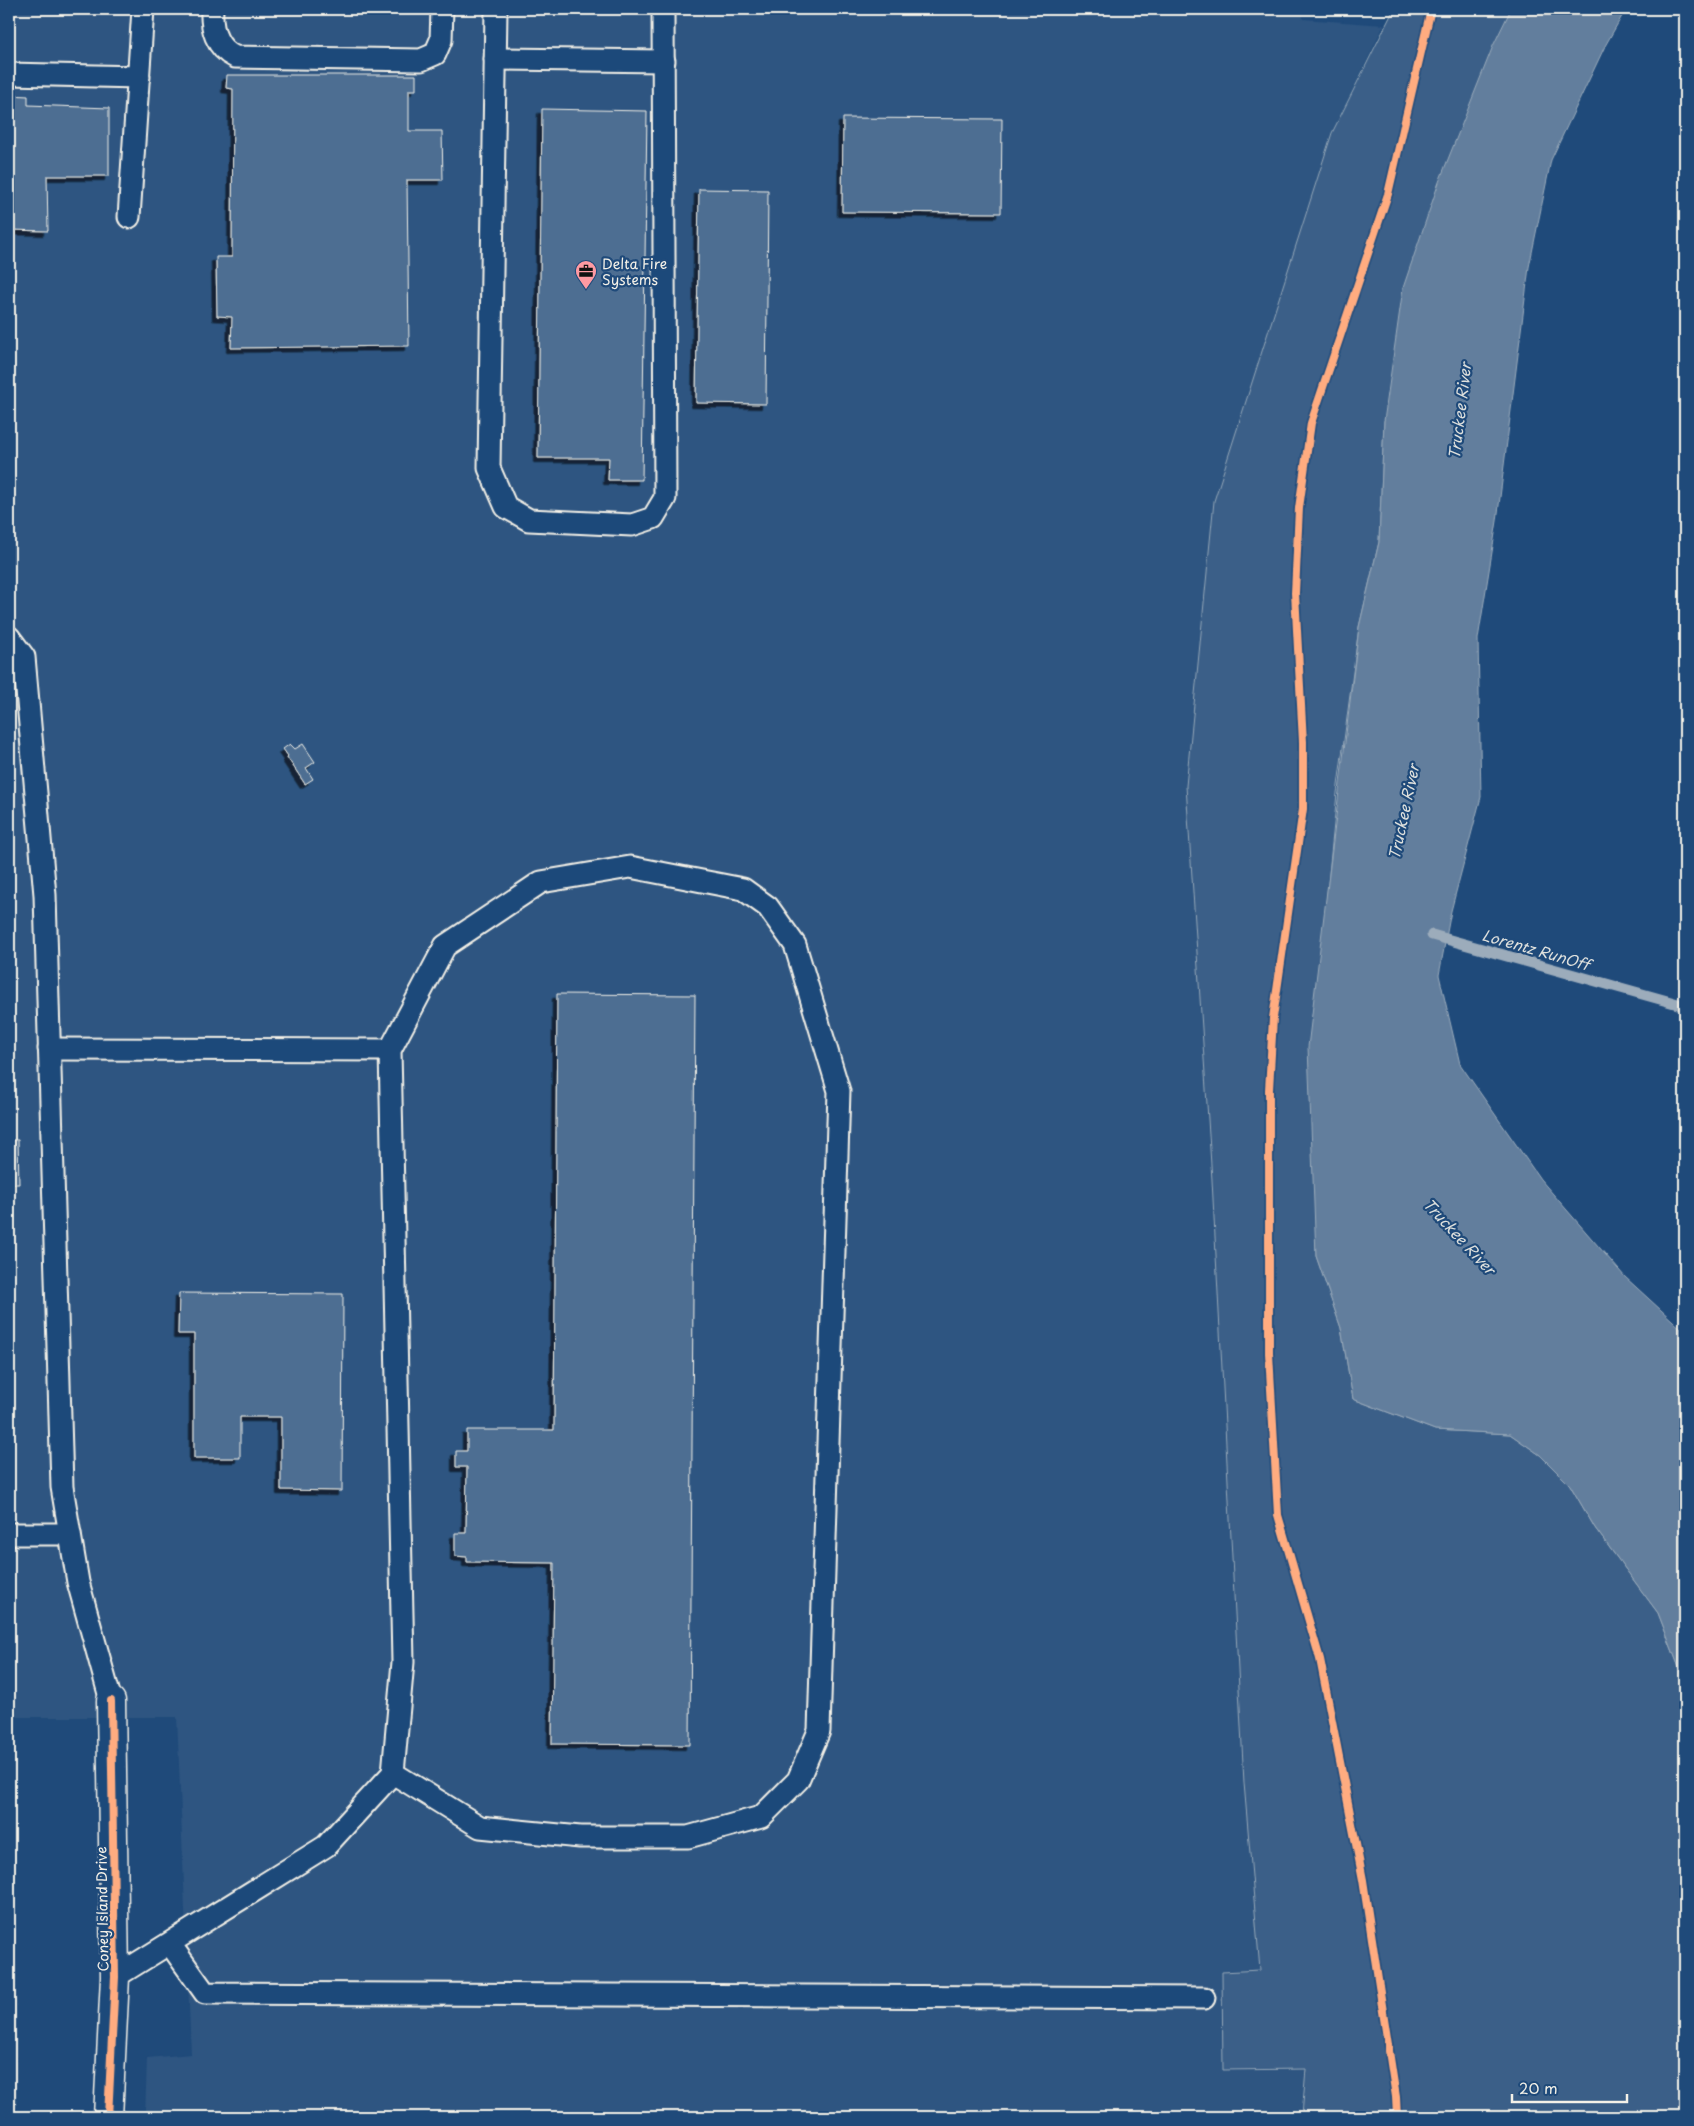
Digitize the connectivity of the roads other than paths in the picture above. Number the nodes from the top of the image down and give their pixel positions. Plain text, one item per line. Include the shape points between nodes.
1 (144, 9) edge
2 (212, 9) edge
3 (442, 9) edge
4 (496, 9) edge
5 (663, 9) edge
6 (496, 59) junction
7 (664, 61) junction
8 (9, 74) edge
9 (139, 77) junction
10 (129, 218) dead end
11 (9, 637) edge
12 (49, 1049) junction
13 (390, 1050) junction
14 (9, 1534) edge
15 (70, 1534) junction
16 (111, 1701) joint
17 (393, 1772) junction
18 (170, 1944) junction
19 (115, 1977) junction
20 (1204, 1998) dead end
21 (108, 2117) edge

1 - 9 lane
2 - 3 lane via 216,39 224,52 235,57 421,60 435,54 441,40
4 - 6 lane
5 - 7 lane
6 - 7 lane
6 - 7 lane via 489,468 506,507 529,520 632,525 653,518 666,498
8 - 9 lane
9 - 10 lane
11 - 12 lane via 24,657 45,895
12 - 13 lane
12 - 15 lane via 62,1487
13 - 17 lane via 403,1662
13 - 17 lane via 445,946 541,882 630,867 743,889 768,907 794,946 839,1092 820,1731 798,1780 761,1816 688,1837 580,1837 480,1828
14 - 15 lane
15 - 16 lane via 78,1582
16 - 19 street, Coney Island Drive
17 - 18 lane via 326,1846
18 - 19 lane
18 - 20 lane via 205,1993
19 - 21 street, Coney Island Drive

